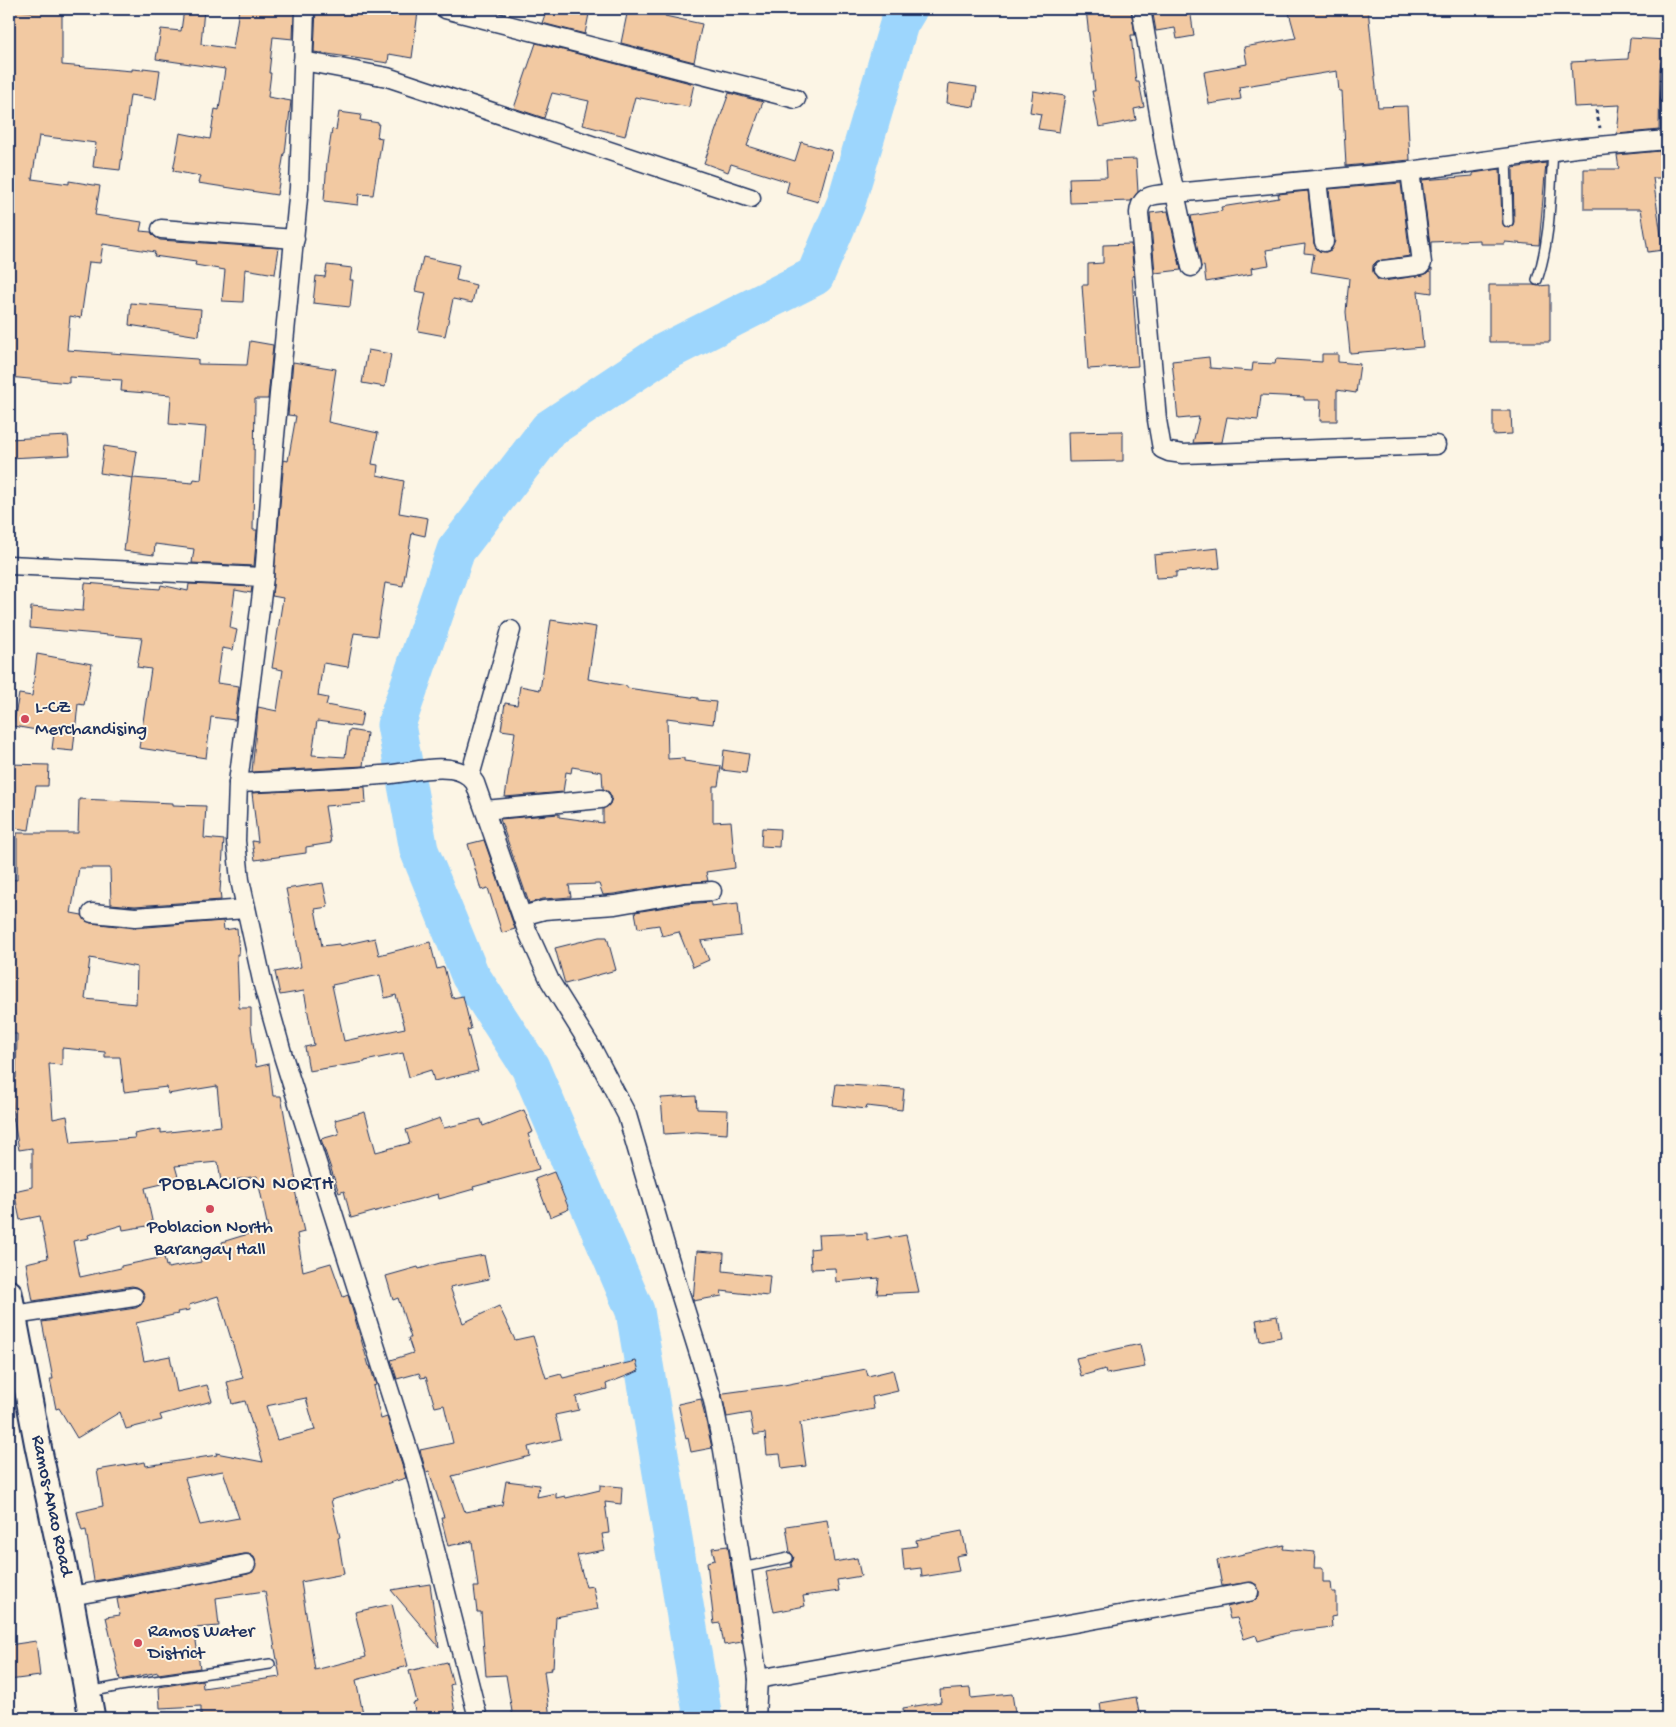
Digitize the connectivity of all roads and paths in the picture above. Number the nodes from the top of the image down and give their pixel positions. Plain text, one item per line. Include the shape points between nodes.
1 (305, 9) edge
2 (445, 9) edge
3 (1140, 9) edge
4 (303, 61) junction
5 (1666, 68) dead end
6 (796, 99) dead end
7 (1666, 140) edge
8 (1553, 151) junction
9 (1506, 157) junction
10 (1410, 171) junction
11 (1317, 180) junction
12 (1176, 193) junction
13 (751, 198) dead end
14 (1508, 222) dead end
15 (161, 229) dead end
16 (295, 239) junction
17 (1324, 242) dead end
18 (1192, 267) dead end
19 (1382, 270) dead end
20 (1537, 280) dead end
21 (1436, 445) dead end
22 (9, 565) edge
23 (264, 577) junction
24 (511, 630) dead end
25 (470, 776) junction
26 (238, 783) junction
27 (600, 799) dead end
28 (485, 810) junction
29 (712, 891) dead end
30 (246, 909) junction
31 (92, 913) dead end
32 (522, 916) junction
33 (134, 1297) dead end
34 (10, 1303) edge
35 (788, 1558) dead end
36 (246, 1564) dead end
37 (742, 1568) junction
38 (1249, 1592) dead end
39 (70, 1596) junction
40 (270, 1664) dead end
41 (758, 1679) junction
42 (86, 1692) junction
43 (92, 1718) edge
44 (478, 1718) edge
45 (756, 1718) edge

1 - 4 street
2 - 6 street
3 - 12 street
4 - 13 street via 387,77
4 - 16 street
5 - 7 lane
7 - 8 street
8 - 9 street
8 - 20 lane via 1548,233
9 - 10 street
9 - 14 lane
10 - 11 street
10 - 19 street via 1422,263
11 - 12 street
11 - 17 street
12 - 18 street
12 - 21 street via 1150,196 1139,206 1162,449 1183,454
15 - 16 street
16 - 23 street
22 - 23 street
23 - 26 street
24 - 25 street
25 - 26 street via 435,768 391,775
25 - 28 street
26 - 30 street via 236,841
27 - 28 street
28 - 32 street
29 - 32 street via 616,905 544,910
30 - 31 street via 135,917
30 - 44 street via 283,1056 414,1472
32 - 37 street via 550,981 593,1050 627,1115 713,1401
33 - 34 street
34 - 39 main road, Ramos-Anao Road
35 - 37 lane
36 - 39 street
37 - 41 street
38 - 41 street
39 - 42 main road, Ramos-Anao Road
40 - 42 lane
41 - 45 street
42 - 43 main road, Ramos-Anao Road

